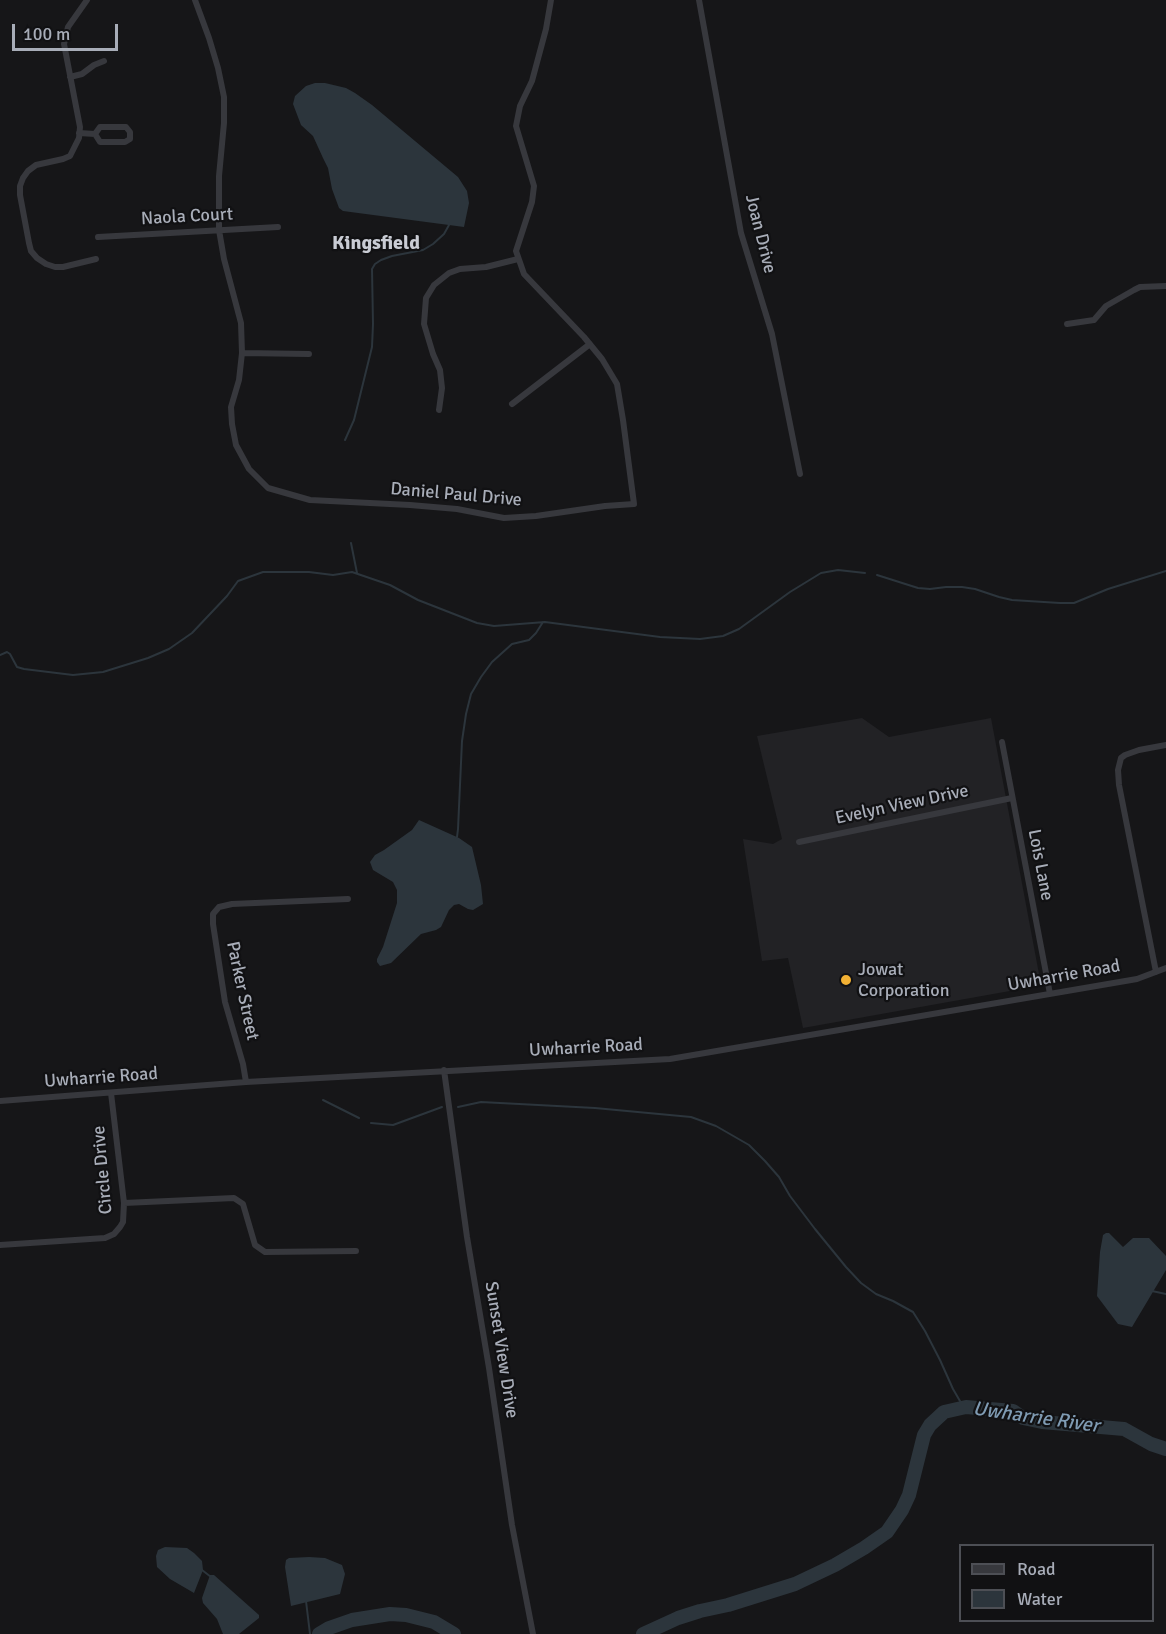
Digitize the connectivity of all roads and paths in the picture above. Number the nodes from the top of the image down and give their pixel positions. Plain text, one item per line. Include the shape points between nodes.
1 (87, 0) edge
2 (195, 0) edge
3 (550, 0) edge
4 (699, 0) edge
5 (104, 61) dead end
6 (70, 77) junction
7 (79, 134) junction
8 (95, 134) junction
9 (278, 226) dead end
10 (219, 230) junction
11 (98, 237) dead end
12 (518, 259) junction
13 (96, 260) dead end
14 (1166, 285) edge
15 (1067, 324) dead end
16 (590, 344) junction
17 (242, 353) junction
18 (309, 354) dead end
19 (512, 404) dead end
20 (439, 410) dead end
21 (800, 474) dead end
22 (1002, 742) dead end
23 (1166, 745) edge
24 (1012, 798) junction
25 (799, 842) dead end
26 (348, 899) dead end
27 (1166, 968) edge
28 (1156, 972) junction
29 (1050, 994) junction
30 (444, 1070) junction
31 (246, 1082) junction
32 (111, 1093) junction
33 (0, 1101) edge
34 (124, 1203) junction
35 (0, 1245) edge
36 (356, 1251) dead end
37 (533, 1634) edge

1 - 6 street via 66,34
2 - 10 street, Daniel Paul Drive via 224,97
3 - 12 street via 532,81 516,126 534,186 516,251
4 - 21 street, Joan Drive via 741,233 772,334
5 - 6 street
6 - 7 street
7 - 8 street
7 - 13 street via 69,156 28,171 20,195 29,243 37,258 55,267
8 - 8 street via 100,127 126,127 130,138 125,142 100,142
9 - 10 street, Naola Court
10 - 11 street, Naola Court
10 - 17 street, Daniel Paul Drive via 240,322
12 - 16 street, Daniel Paul Drive via 524,274
12 - 20 street via 448,273 426,298 424,324 440,370
14 - 15 street via 1140,287 1106,306 1094,320
16 - 17 street, Daniel Paul Drive via 617,384 634,504 504,518 457,509 310,500 268,488 249,469 236,445 231,406
16 - 19 street
17 - 18 street
22 - 24 street, Lois Lane
23 - 28 street via 1125,755 1118,770
24 - 25 street, Evelyn View Drive
24 - 29 street, Lois Lane
26 - 31 street, Parker Street via 232,904 219,907 213,914 225,1002
27 - 28 street, Uwharrie Road
28 - 29 street, Uwharrie Road
29 - 30 street, Uwharrie Road via 670,1059
30 - 31 street, Uwharrie Road
30 - 37 street, Sunset View Drive via 512,1525
31 - 32 street, Uwharrie Road
32 - 33 street, Uwharrie Road
32 - 34 street, Circle Drive
34 - 35 street, Circle Drive via 123,1222 105,1238
34 - 36 street via 234,1198 243,1204 255,1245 265,1252

